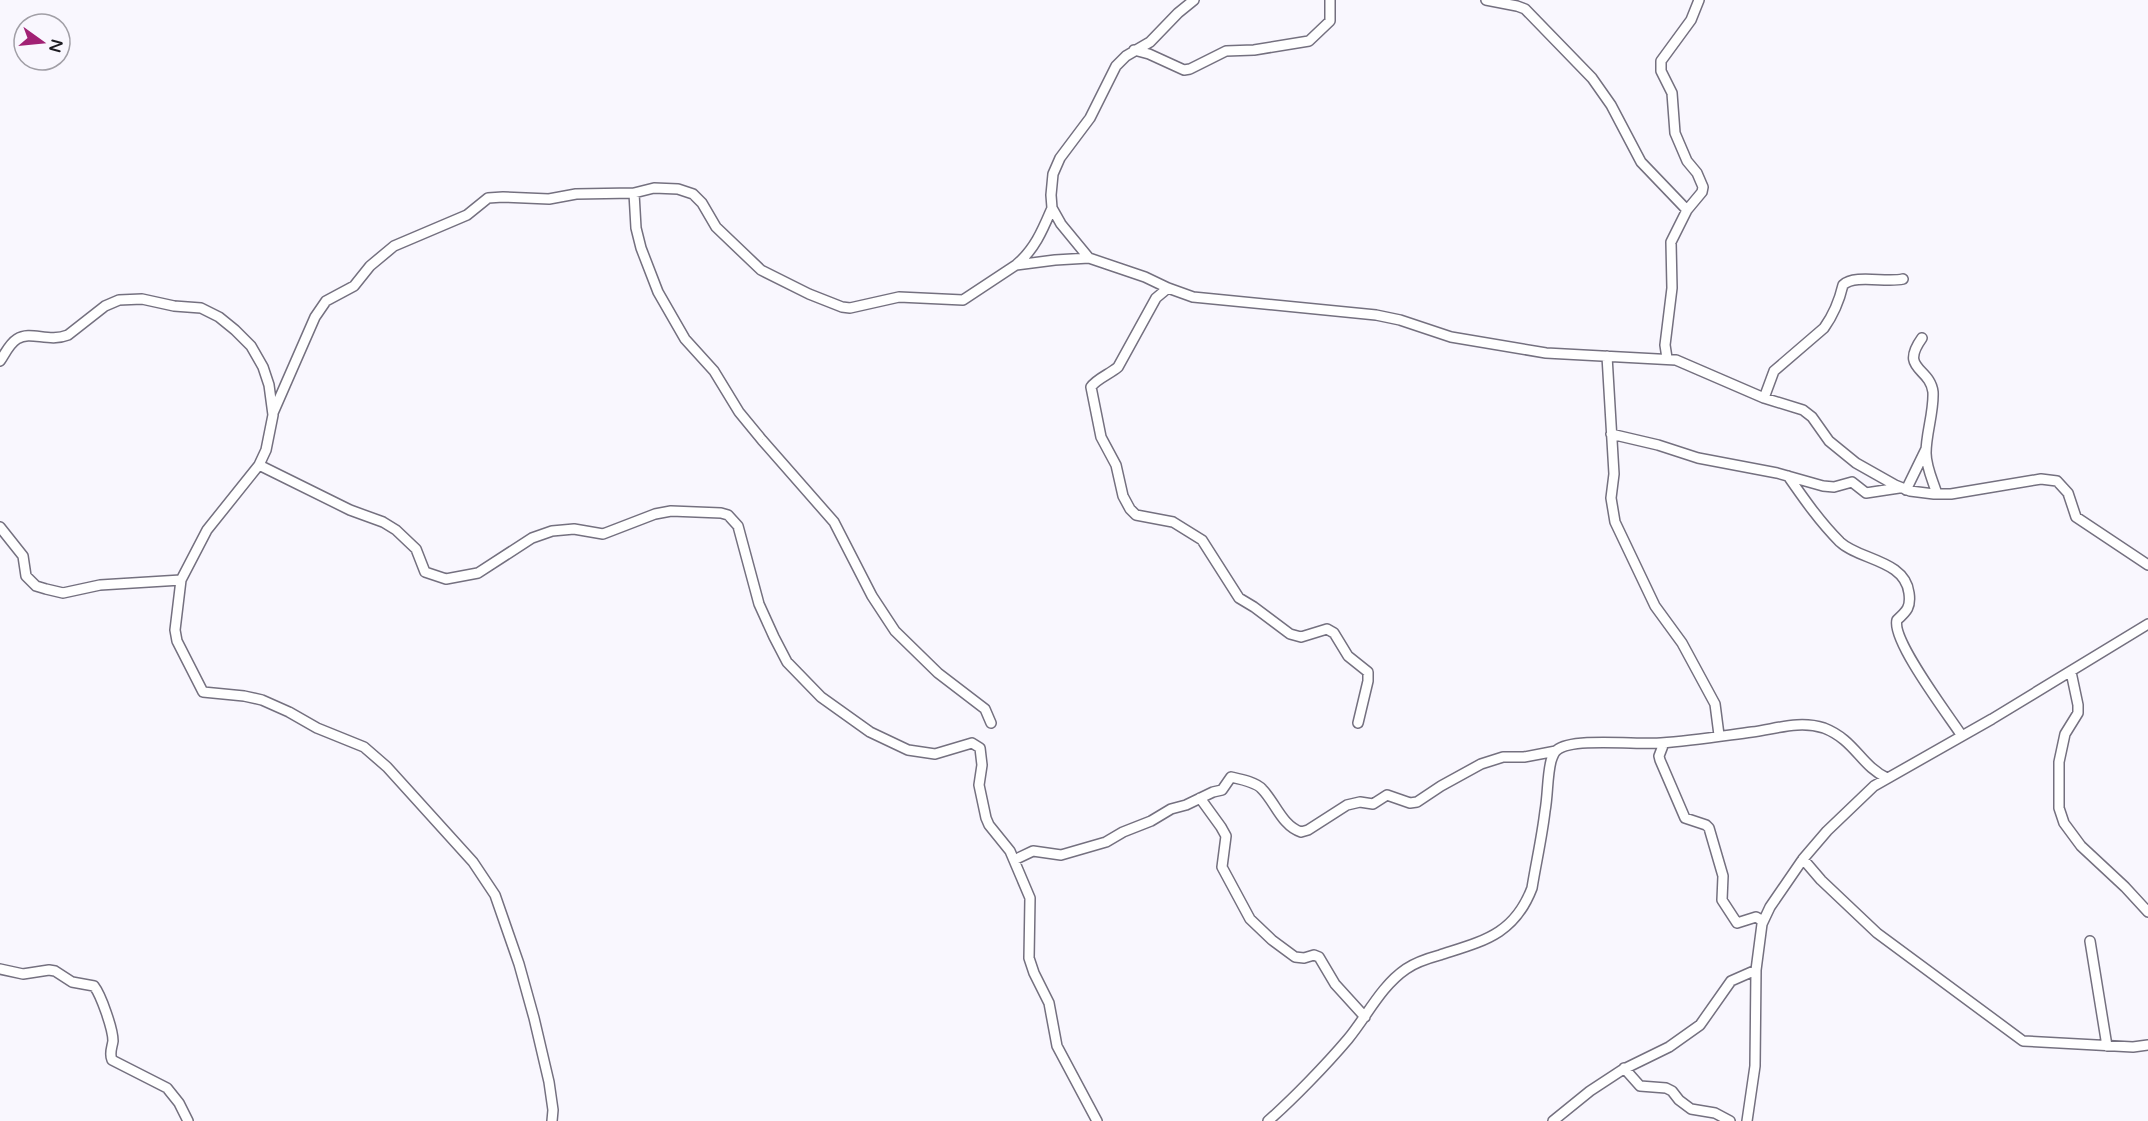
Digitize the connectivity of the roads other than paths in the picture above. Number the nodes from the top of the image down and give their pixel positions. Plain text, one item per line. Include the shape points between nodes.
1 (1194, 0) edge
2 (1330, 0) edge
3 (1486, 0) edge
4 (1700, 0) edge
5 (1134, 50) junction
6 (633, 193) junction
7 (1053, 208) junction
8 (1686, 210) junction
9 (1089, 258) junction
10 (1016, 265) junction
11 (1903, 279) dead end
12 (1168, 288) junction
13 (1922, 338) dead end
14 (1607, 356) junction
15 (1668, 358) junction
16 (0, 361) edge
17 (1764, 398) junction
18 (273, 415) junction
19 (1611, 434) junction
20 (1927, 447) junction
21 (259, 465) junction
22 (1788, 476) junction
23 (1904, 489) junction
24 (1937, 494) junction
25 (0, 528) edge
26 (2148, 565) edge
27 (181, 580) junction
28 (2148, 624) edge
29 (2072, 672) junction
30 (991, 723) dead end
31 (1358, 723) dead end
32 (1719, 735) junction
33 (1962, 736) junction
34 (1664, 743) junction
35 (1556, 751) junction
36 (1887, 778) junction
37 (1200, 798) junction
38 (1803, 859) junction
39 (1014, 860) junction
40 (2148, 912) edge
41 (1764, 921) junction
42 (2090, 941) dead end
43 (0, 969) edge
44 (1756, 970) junction
45 (1365, 1017) junction
46 (2148, 1045) edge
47 (2107, 1046) junction
48 (1624, 1068) junction
49 (188, 1121) edge
50 (552, 1121) edge
51 (1097, 1121) edge
52 (1268, 1121) edge
53 (1553, 1121) edge
54 (1730, 1121) edge
55 (1747, 1121) edge

1 - 5 street via 1150,42
2 - 5 street via 1329,21 1309,41 1226,51 1184,70
3 - 8 street via 1525,9 1592,78 1641,162
4 - 8 street via 1660,66 1672,93 1675,133 1703,187
5 - 7 street via 1116,66 1090,118 1060,158 1053,174
6 - 10 street via 662,187 693,194 716,228 761,270 842,307 899,297 963,300
6 - 18 street via 576,194 549,199 488,198 467,215 394,246 354,286 321,306
6 - 30 street via 641,248 658,292 685,339 714,371 739,412 834,522 895,631 938,674 985,709
7 - 9 street
7 - 10 street via 1035,244
8 - 15 street via 1670,248 1672,288 1665,345
9 - 10 street
9 - 12 street
11 - 17 street via 1846,282 1829,322 1774,371
12 - 14 street via 1227,302 1376,315 1451,337 1546,353
12 - 31 street via 1156,298 1118,367 1091,387 1101,437 1116,465 1123,496 1136,515 1173,522 1202,540 1239,598 1290,634 1301,637 1327,629 1334,633 1348,656 1368,672
13 - 20 street via 1913,356 1932,389
14 - 15 street
14 - 19 street
15 - 17 street
16 - 18 street via 16,339 31,335 61,338 119,300 142,299 201,308 219,317 251,346 269,385
17 - 23 street via 1803,411 1829,441 1856,463
18 - 21 street
19 - 22 street
19 - 32 street via 1612,507 1620,533 1655,606 1678,636 1715,704
20 - 23 street
20 - 24 street
21 - 27 street via 207,530
21 - 39 street via 383,522 416,549 425,572 446,579 478,573 532,538 552,531 574,529 603,534 655,513 671,511 728,515 738,526 759,603 788,662 830,704 893,744 935,754 965,743 976,744 982,755 979,785 986,818
22 - 23 street via 1829,487 1852,482 1866,493
22 - 33 street via 1842,544 1881,561 1909,586 1910,604 1897,620 1896,632
23 - 24 street
24 - 26 street via 2041,479 2057,481 2068,493 2076,517
25 - 27 street via 23,556 26,576 46,589 63,593 100,585
27 - 50 street via 177,641 203,692 262,700 364,747 387,767 490,886 534,1018 549,1082
28 - 29 street
29 - 33 street
29 - 40 street via 2078,713 2065,734 2059,762 2059,808 2064,823 2081,846
32 - 34 street
32 - 36 street via 1785,725 1822,728 1845,740 1874,772
33 - 36 street
34 - 35 street via 1579,743
34 - 41 street via 1660,760 1684,816 1709,828 1723,876 1724,905 1737,923 1756,917
35 - 37 street via 1503,757 1481,764 1417,802 1387,795 1373,804 1355,802 1301,832 1284,819 1261,787 1241,779 1229,778 1224,789
35 - 45 street via 1551,762 1532,888 1522,909 1494,936 1409,967 1395,977
36 - 38 street via 1853,805
37 - 39 street via 1106,842 1061,855 1034,850
37 - 45 street via 1224,832 1222,867 1250,919 1295,957 1319,957 1335,984
38 - 41 street
38 - 47 street via 1877,933 2024,1041
39 - 51 street via 1030,898 1029,958 1049,1003 1057,1046
41 - 44 street
42 - 47 street
43 - 49 street via 23,974 49,970 72,982 93,986 102,998 112,1036 112,1060 167,1088
44 - 48 street via 1731,981 1701,1025 1669,1047
44 - 55 street via 1755,1066
45 - 52 street
46 - 47 street
48 - 53 street
48 - 54 street via 1640,1086 1666,1088 1691,1109 1715,1113

